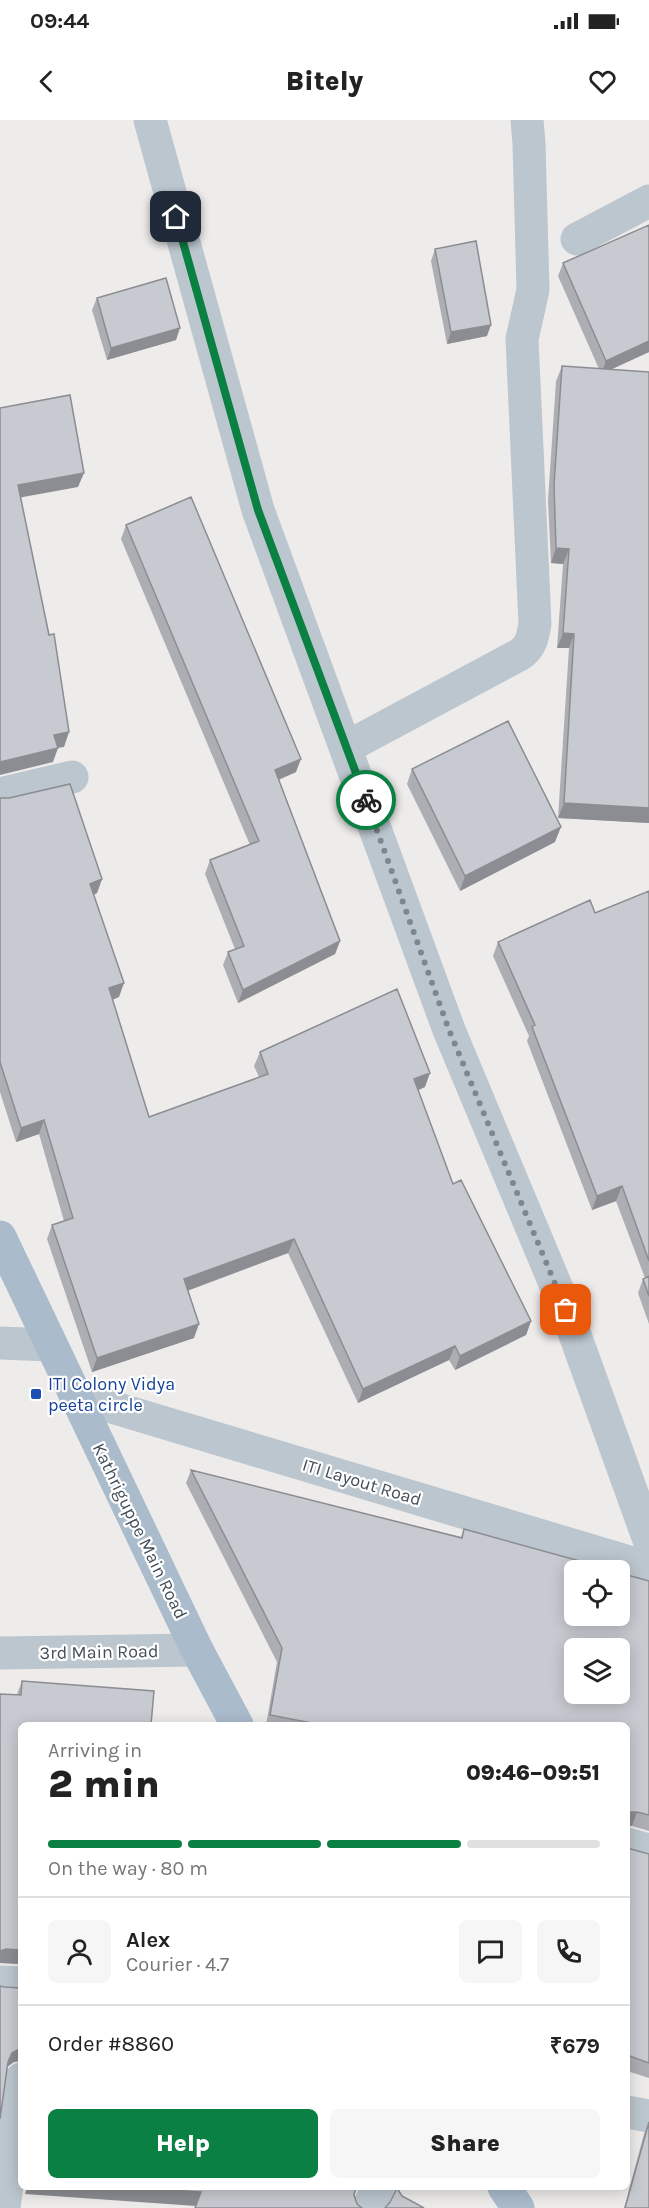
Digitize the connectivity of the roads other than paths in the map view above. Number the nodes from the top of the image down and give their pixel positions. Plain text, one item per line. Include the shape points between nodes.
1 (150, 120) edge
2 (527, 120) edge
3 (649, 201) edge
4 (577, 239) dead end
5 (347, 747) junction
6 (72, 777) dead end
7 (0, 794) edge
8 (0, 1237) edge
9 (0, 1343) edge
10 (50, 1345) junction
11 (75, 1396) junction
12 (649, 1540) edge
13 (649, 1568) edge
14 (197, 1650) junction
15 (0, 1653) edge
16 (235, 1722) edge
17 (630, 1845) edge
18 (649, 1850) edge
19 (0, 1982) edge
20 (18, 1983) edge
21 (18, 2102) edge
22 (630, 2113) edge
23 (649, 2116) edge
24 (377, 2190) edge
25 (506, 2190) edge
26 (4, 2208) edge
27 (368, 2208) edge
28 (518, 2208) edge

1 - 5 street via 258,510
2 - 5 street via 533,290 522,339 534,633 519,655
3 - 4 street
5 - 12 street via 449,1030 566,1310
6 - 7 street
8 - 10 main road, Kathriguppe Main Road
9 - 10 street
10 - 11 main road, Kathriguppe Main Road
11 - 13 street, ITI Layout Road
11 - 14 main road, Kathriguppe Main Road
14 - 15 street, 3rd Main Road
14 - 16 main road, Kathriguppe Main Road
17 - 18 street
19 - 20 street
21 - 26 street
22 - 23 street
24 - 27 street
25 - 28 main road

